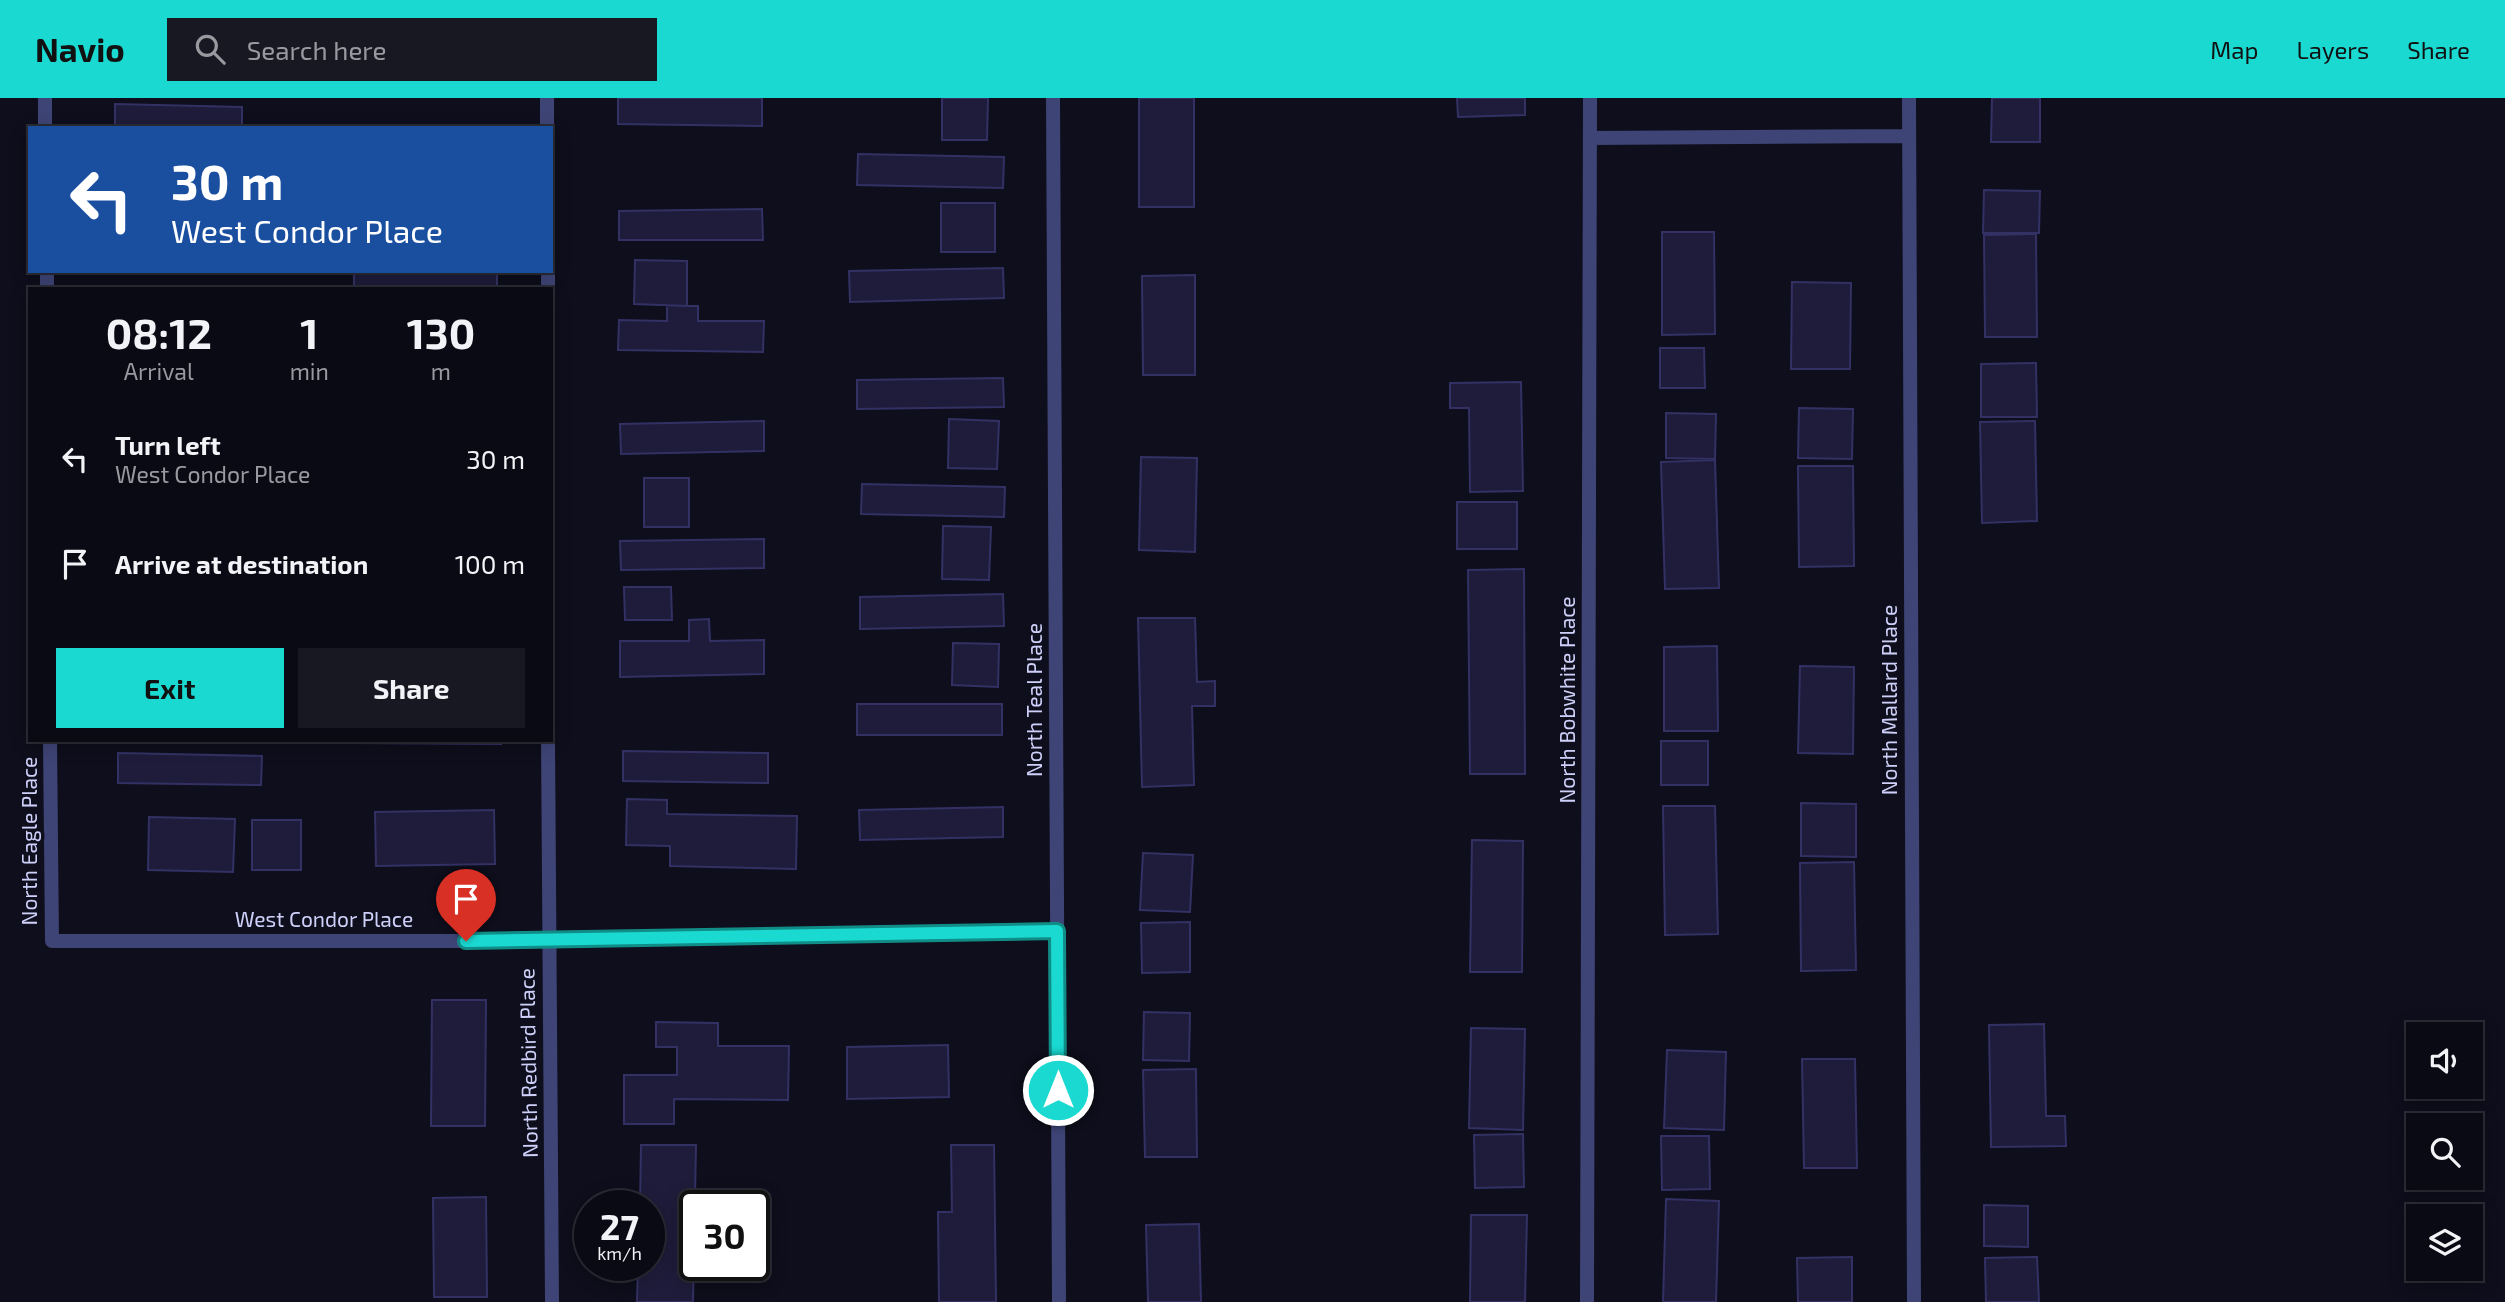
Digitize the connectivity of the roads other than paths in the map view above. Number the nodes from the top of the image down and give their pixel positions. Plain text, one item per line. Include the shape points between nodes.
1 (45, 98) edge
2 (547, 98) edge
3 (1052, 98) edge
4 (1590, 98) edge
5 (1909, 98) edge
6 (45, 126) edge
7 (547, 126) edge
8 (1909, 136) junction
9 (1590, 138) junction
10 (50, 742) edge
11 (548, 742) edge
12 (1057, 931) junction
13 (52, 941) joint
14 (549, 941) junction
15 (552, 1302) edge
16 (1059, 1302) edge
17 (1587, 1302) edge
18 (1914, 1302) edge

1 - 6 street
2 - 7 street
3 - 12 street, North Teal Place
4 - 9 street, North Bobwhite Place
5 - 8 street, North Mallard Place
8 - 9 street
8 - 18 street, North Mallard Place
9 - 17 street, North Bobwhite Place
10 - 13 street, North Eagle Place
11 - 14 street, North Redbird Place
12 - 14 street, West Condor Place
12 - 16 street, North Teal Place
13 - 14 street, West Condor Place
14 - 15 street, North Redbird Place

